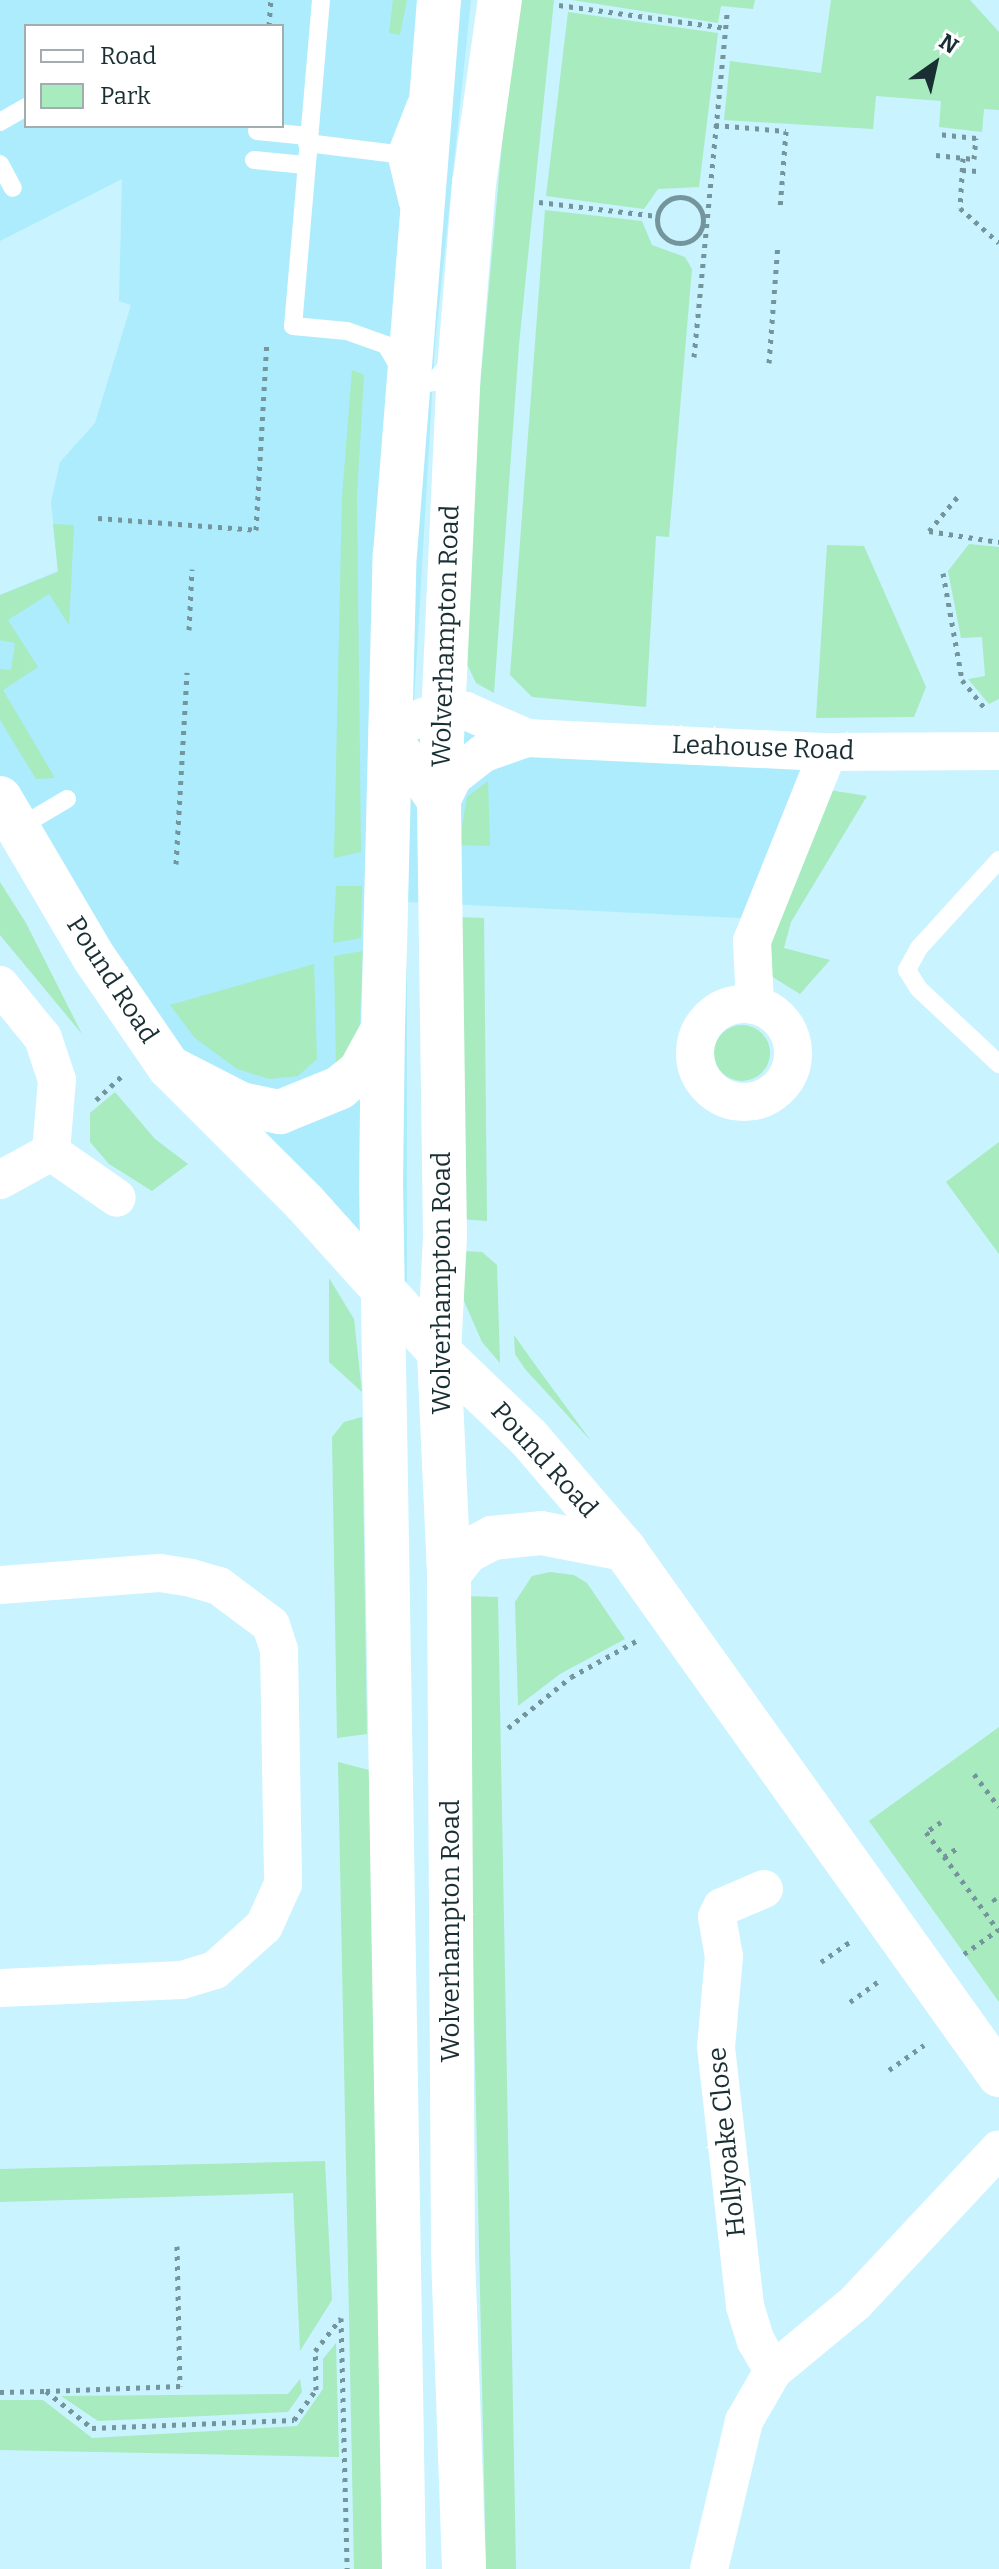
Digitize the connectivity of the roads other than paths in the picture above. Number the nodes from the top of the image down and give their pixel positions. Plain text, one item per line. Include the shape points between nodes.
1 (321, 0) edge
2 (439, 0) edge
3 (500, 0) edge
4 (434, 60) junction
5 (24, 108) edge
6 (0, 122) edge
7 (257, 131) dead end
8 (307, 140) junction
9 (396, 154) junction
10 (254, 160) dead end
11 (0, 164) edge
12 (305, 165) junction
13 (13, 188) dead end
14 (418, 249) junction
15 (464, 309) junction
16 (407, 381) junction
17 (442, 710) junction
18 (388, 730) junction
19 (527, 738) junction
20 (999, 751) edge
21 (828, 752) junction
22 (67, 799) dead end
23 (439, 806) junction
24 (9, 813) edge
25 (999, 860) edge
26 (0, 985) edge
27 (755, 1005) dead end
28 (383, 1029) junction
29 (999, 1064) edge
30 (169, 1067) junction
31 (51, 1152) junction
32 (0, 1180) edge
33 (117, 1198) dead end
34 (385, 1295) junction
35 (439, 1352) junction
36 (624, 1549) junction
37 (449, 1574) junction
38 (0, 1585) edge
39 (764, 1889) dead end
40 (0, 1988) edge
41 (999, 2075) edge
42 (999, 2149) edge
43 (773, 2371) junction
44 (404, 2569) edge
45 (464, 2569) edge
46 (709, 2569) edge

1 - 8 lane
2 - 4 main road, Wolverhampton Road
3 - 15 main road, Wolverhampton Road
4 - 9 lane
4 - 14 main road, Wolverhampton Road
5 - 6 lane
7 - 8 lane
8 - 9 lane
8 - 12 lane
9 - 14 lane
10 - 12 lane
11 - 13 lane
12 - 16 lane via 293,326 347,331 386,345
14 - 16 main road, Wolverhampton Road
15 - 16 lane via 447,370 433,382
15 - 17 main road, Wolverhampton Road
16 - 18 main road, Wolverhampton Road
17 - 18 street
17 - 19 street, Leahouse Road via 466,711
17 - 23 main road, Wolverhampton Road
18 - 23 street
18 - 28 main road, Wolverhampton Road
19 - 21 street, Leahouse Road
19 - 23 street, Leahouse Road via 484,753 453,777
20 - 21 street, Leahouse Road
21 - 27 street via 752,941
22 - 24 lane
23 - 35 main road, Wolverhampton Road via 445,1236
24 - 30 main road, Pound Road via 95,959
25 - 29 lane via 919,948 907,970 919,989
26 - 31 street via 43,1038 57,1080
28 - 30 main road via 360,1071 339,1088 280,1112 241,1104
28 - 34 main road, Wolverhampton Road
30 - 34 main road, Pound Road via 305,1203
31 - 32 street
31 - 33 street
34 - 35 main road, Pound Road
34 - 44 main road, Wolverhampton Road
35 - 36 main road, Pound Road via 529,1438
35 - 37 main road, Wolverhampton Road
36 - 37 main road via 541,1533 492,1538 466,1552
36 - 41 main road, Pound Road
37 - 45 main road, Wolverhampton Road via 453,2251
38 - 40 street via 176,1576 219,1586 271,1625 279,1649 283,1884 264,1926 215,1970 182,1980
39 - 43 street, Hollyoake Close via 722,1907 717,1917 724,1956 716,2047 745,2306
42 - 43 street via 856,2302
43 - 46 street via 744,2421

